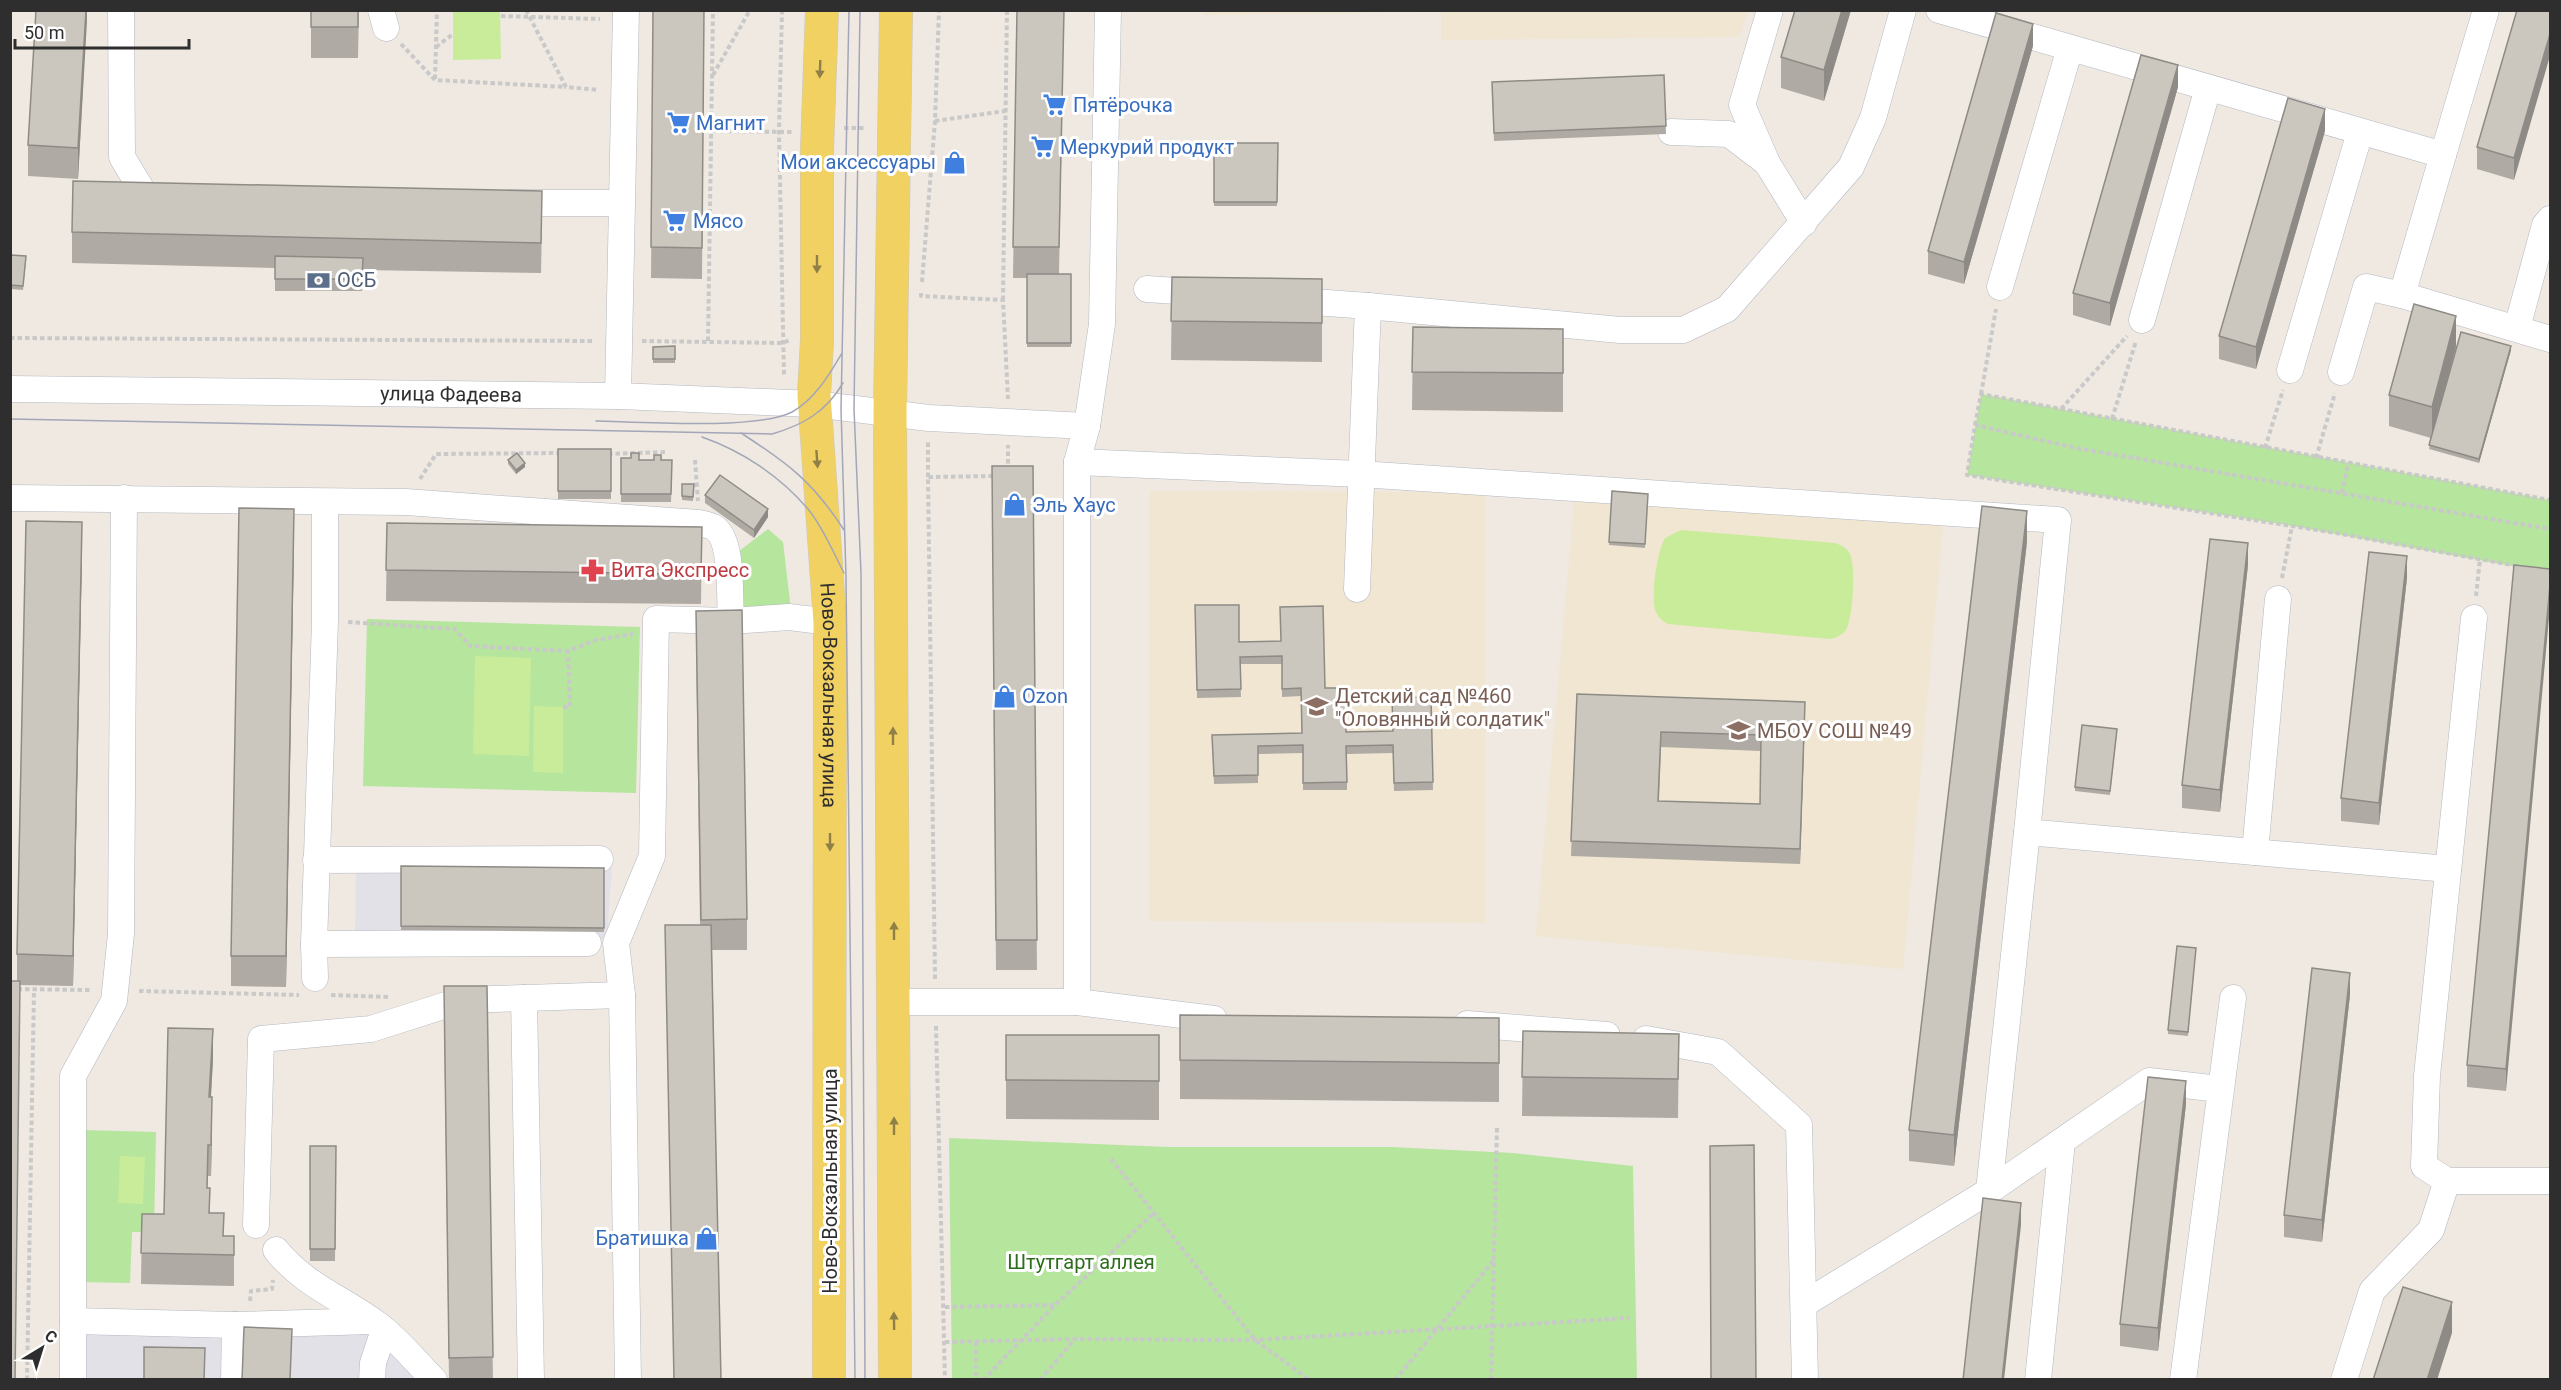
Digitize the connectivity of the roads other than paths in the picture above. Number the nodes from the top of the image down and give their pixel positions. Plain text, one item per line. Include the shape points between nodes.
1 (121, 10) edge
2 (626, 10) edge
3 (822, 10) edge
4 (896, 10) edge
5 (1108, 10) edge
6 (1770, 10) edge
7 (1903, 10) edge
8 (1939, 10) edge
9 (2486, 10) edge
10 (2070, 48) junction
11 (2208, 88) junction
12 (1671, 132) dead end
13 (2360, 132) junction
14 (2443, 155) junction
15 (1767, 163) junction
16 (184, 201) edge
17 (481, 203) edge
18 (620, 203) junction
19 (2550, 219) edge
20 (1804, 223) junction
21 (2000, 287) road end
22 (1147, 289) dead end
23 (1228, 295) edge
24 (2402, 295) junction
25 (1263, 298) edge
26 (1368, 306) junction
27 (2142, 320) road end
28 (2517, 328) junction
29 (2550, 339) edge
30 (2290, 370) road end
31 (2341, 372) road end
32 (10, 389) edge
33 (618, 396) junction
34 (814, 404) junction
35 (890, 414) junction
36 (1087, 426) junction
37 (1077, 462) junction
38 (1360, 474) junction
39 (10, 498) edge
40 (124, 498) junction
41 (325, 502) junction
42 (1357, 589) dead end
43 (2278, 599) road end
44 (2474, 618) road end
45 (731, 621) junction
46 (830, 622) junction
47 (2027, 832) junction
48 (2254, 852) junction
49 (316, 860) junction
50 (600, 860) dead end
51 (2448, 869) junction
52 (588, 943) dead end
53 (314, 944) junction
54 (316, 990) road end
55 (622, 995) junction
56 (524, 998) junction
57 (2233, 998) dead end
58 (895, 1002) junction
59 (1077, 1002) junction
60 (1235, 1020) edge
61 (1448, 1024) edge
62 (2220, 1089) junction
63 (2062, 1141) junction
64 (2447, 1180) junction
65 (2550, 1181) edge
66 (1989, 1191) junction
67 (256, 1225) dead end
68 (276, 1250) road end
69 (1804, 1304) junction
70 (73, 1321) junction
71 (235, 1325) junction
72 (379, 1326) junction
73 (73, 1380) edge
74 (234, 1380) edge
75 (372, 1380) edge
76 (434, 1380) edge
77 (531, 1380) edge
78 (628, 1380) edge
79 (829, 1380) edge
80 (896, 1380) edge
81 (1805, 1380) edge
82 (2038, 1380) edge
83 (2183, 1380) edge
84 (2343, 1380) edge

1 - 16 street via 122,157 148,200
2 - 18 street
3 -> 34 main road, Ново-Вокзальная улица
4 - 35 main road
5 - 36 street via 1102,324
6 - 15 street via 1742,105
7 - 20 street via 1873,118 1851,167
8 - 10 street
9 - 14 street
10 - 11 street
10 - 21 street
11 - 13 street
11 - 27 street
12 - 15 street via 1729,134
13 - 14 street
13 - 30 street
14 - 24 street
15 - 20 street
17 - 18 street
18 - 33 street
19 - 28 street via 2545,225
20 - 26 street via 1726,309 1683,330 1620,330
22 - 23 street
24 - 28 street
24 - 31 street via 2366,287
25 - 26 street
26 - 38 street
28 - 29 street
32 - 33 street, улица Фадеева
33 - 34 street, улица Фадеева
34 - 35 street, улица Фадеева
34 -> 46 main road, Ново-Вокзальная улица
35 - 36 street, улица Фадеева
58 -> 35 main road
36 - 37 street
37 - 38 street
37 - 59 street
38 - 42 street
38 - 47 street via 2058,520
39 - 40 street
40 - 41 street
40 - 70 street via 121,934 114,1001 73,1076
41 - 45 street via 406,502 714,527 728,552
41 - 49 street
43 - 48 street
44 - 51 street
45 - 46 street via 789,617
45 - 55 street via 656,619 652,856 616,943
46 -> 79 main road, Ново-Вокзальная улица
47 - 48 street
47 - 66 street
48 - 51 street
49 - 50 street
49 - 53 street
51 - 64 street via 2427,1076 2424,1166
52 - 53 street
53 - 54 street
55 - 56 street
55 - 78 street
56 - 67 street via 462,1000 371,1029 261,1039
56 - 77 street
57 - 62 street
58 - 59 street
80 -> 58 main road
59 - 60 street
61 - 69 street via 1639,1038 1719,1052 1799,1125
62 - 63 street via 2148,1082
62 - 83 street
63 - 66 street
63 - 82 street
64 - 65 street
64 - 84 street via 2431,1230 2372,1291
66 - 69 street
68 - 72 street via 288,1266
69 - 81 street
70 - 71 street
70 - 73 street
71 - 72 street
71 - 74 street
72 - 75 street
72 - 76 street

